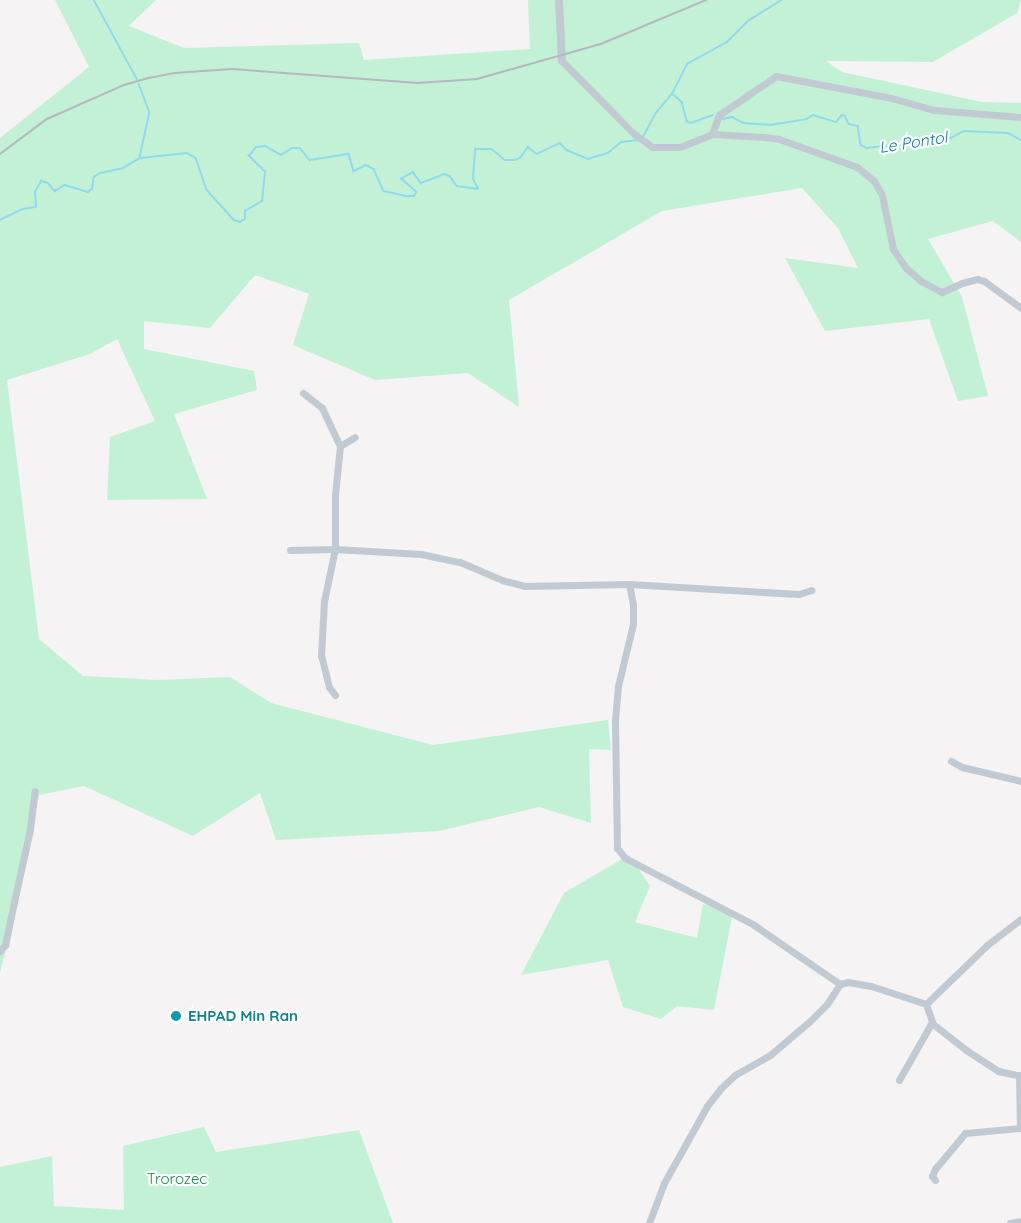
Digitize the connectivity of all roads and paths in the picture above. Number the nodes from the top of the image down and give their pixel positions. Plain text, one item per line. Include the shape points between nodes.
1 (559, 0) edge
2 (562, 61) joint
3 (1021, 117) edge
4 (712, 134) junction
5 (1021, 308) edge
6 (303, 393) dead end
7 (355, 437) dead end
8 (340, 446) junction
9 (335, 549) junction
10 (290, 550) dead end
11 (629, 584) junction
12 (812, 590) dead end
13 (335, 695) dead end
14 (951, 761) dead end
15 (1021, 781) edge
16 (35, 791) dead end
17 (1021, 919) edge
18 (0, 951) edge
19 (840, 984) junction
20 (926, 1004) junction
21 (932, 1022) junction
22 (1020, 1076) edge
23 (899, 1080) dead end
24 (935, 1180) dead end
25 (649, 1223) edge

1 - 2 street
2 - 4 street via 643,142 660,148 680,147
3 - 4 street via 934,110 776,76 719,115
4 - 5 street via 779,139 857,167 874,181 882,195 892,249 921,281 942,292 977,279
6 - 8 street via 322,408
7 - 8 street
8 - 9 street
9 - 10 street
9 - 11 street via 453,560 524,586
9 - 13 street via 324,601 321,656
11 - 12 street via 799,594
11 - 19 street via 633,624 618,686 615,722 617,848 625,858 754,925
14 - 15 street
16 - 18 street via 15,902 5,945
17 - 20 street via 987,945
19 - 20 street via 871,986
19 - 25 street via 810,1021 770,1055 721,1088 664,1182
20 - 21 street
21 - 22 street via 998,1071
21 - 23 street
22 - 24 street via 1020,1128 965,1133 935,1169

